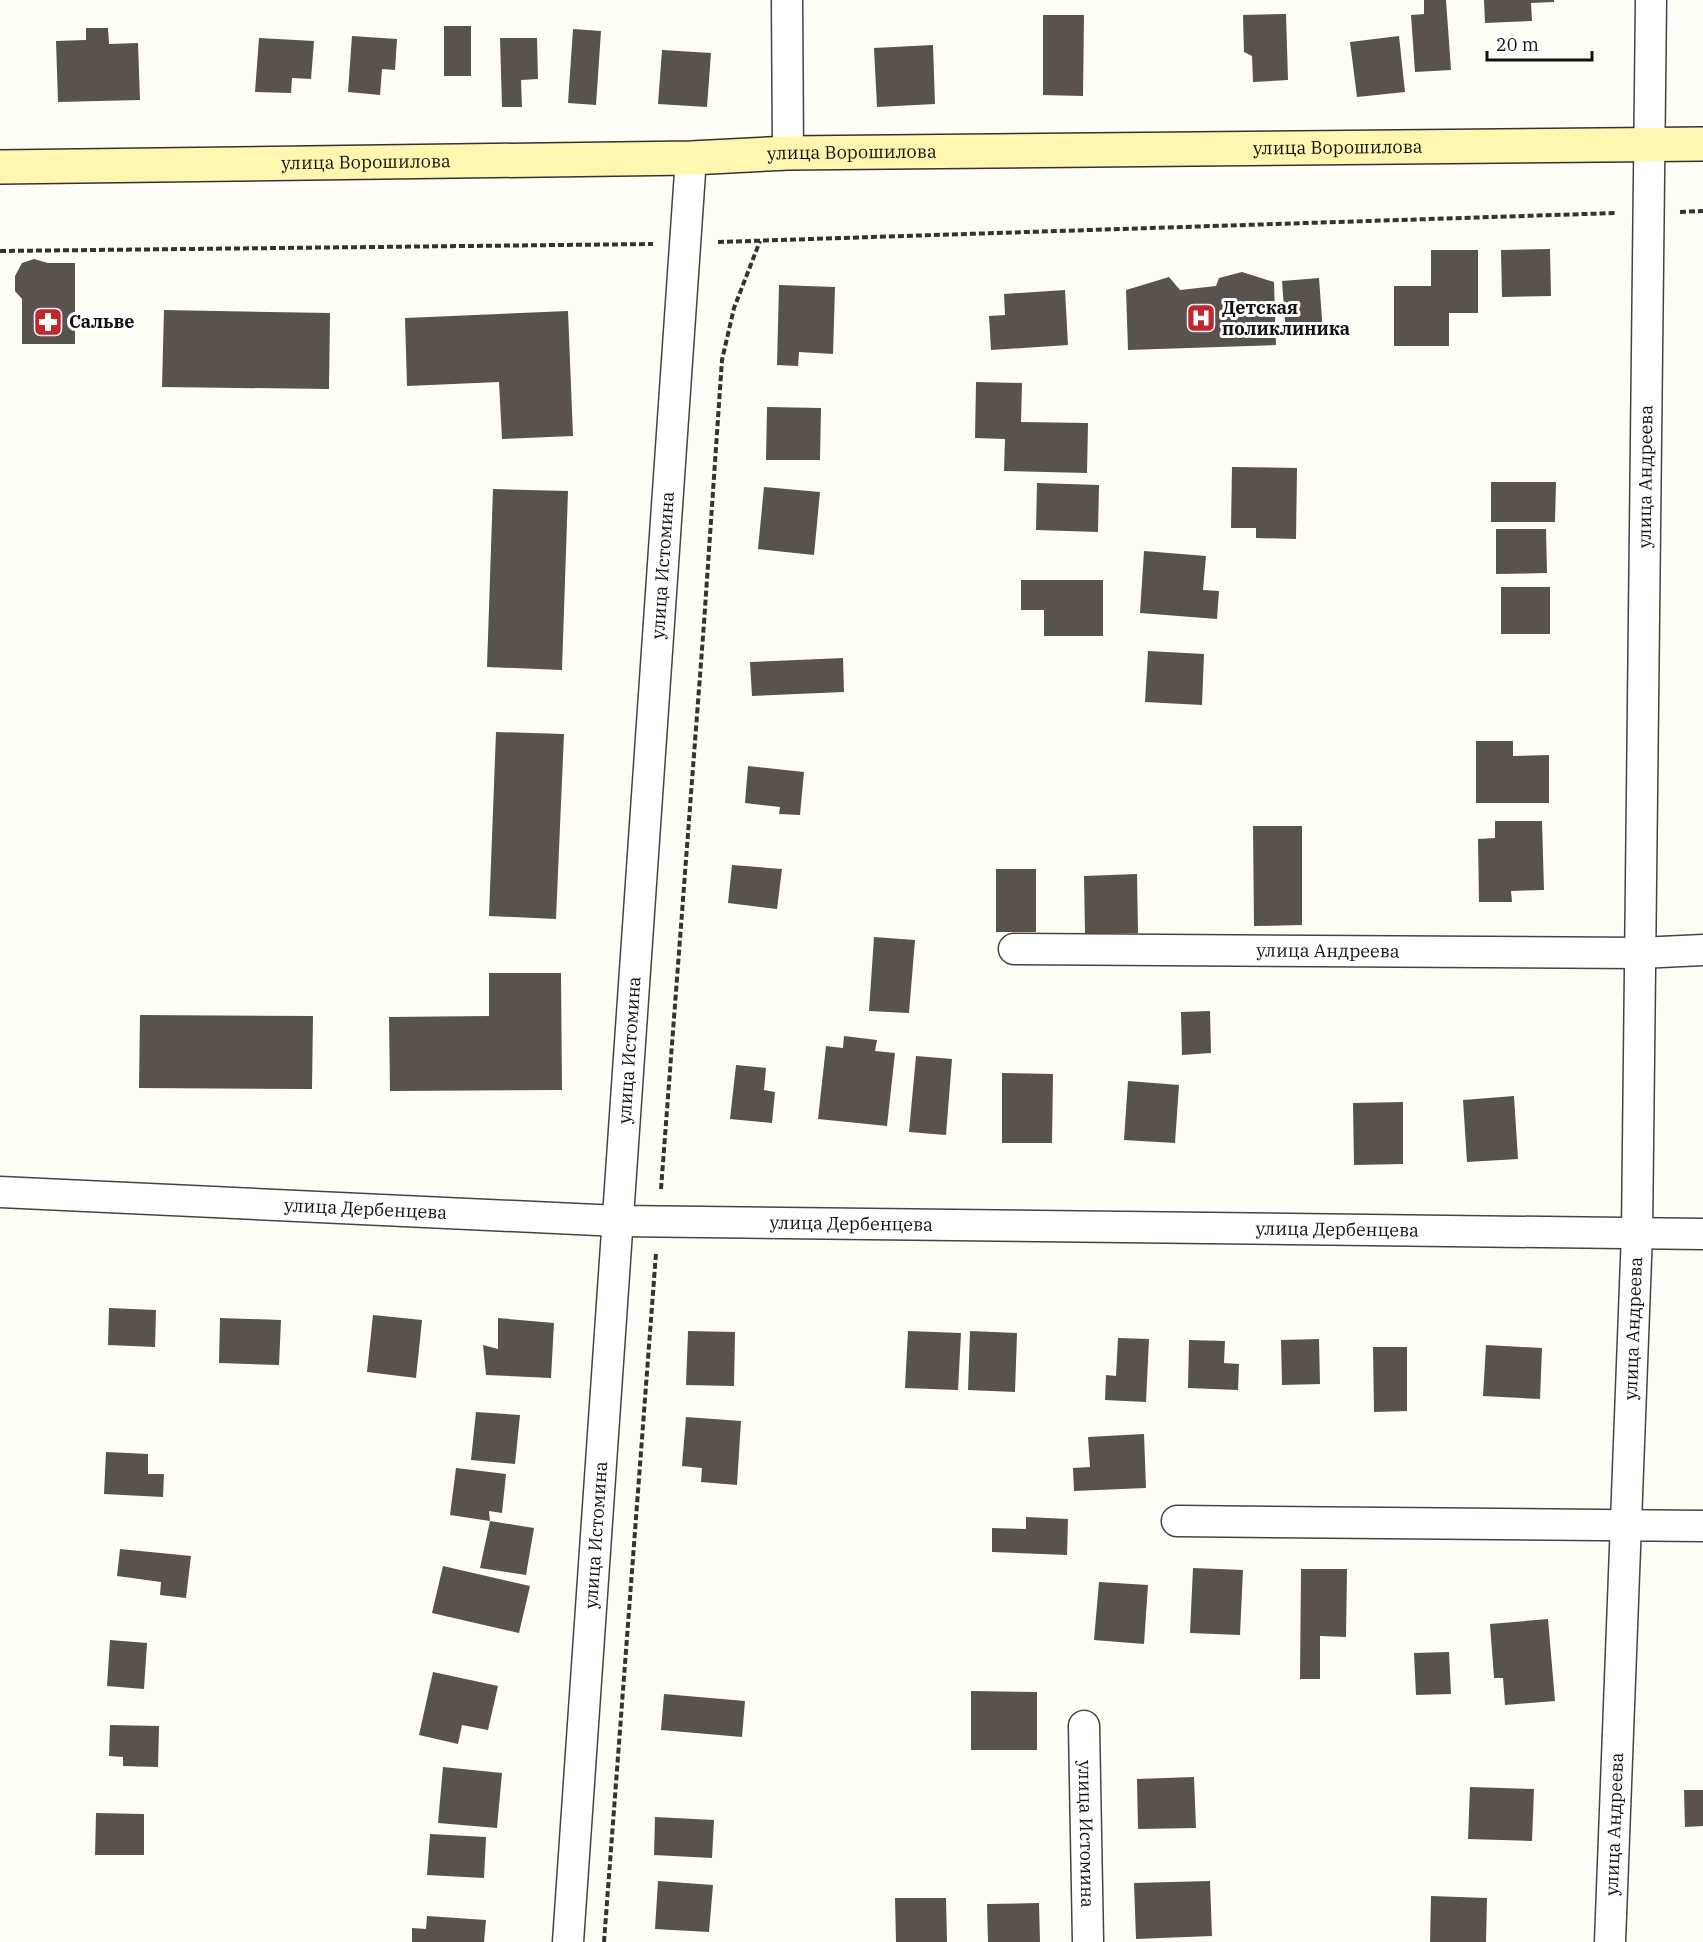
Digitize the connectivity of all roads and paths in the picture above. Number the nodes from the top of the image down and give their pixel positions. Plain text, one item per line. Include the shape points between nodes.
1 (787, 0) edge
2 (1651, 0) edge
3 (1703, 144) edge
4 (1650, 145) junction
5 (788, 153) junction
6 (691, 158) junction
7 (0, 167) edge
8 (1703, 211) edge
9 (1649, 212) junction
10 (760, 241) junction
11 (685, 243) junction
12 (0, 250) edge
13 (1014, 949) dead end
14 (1703, 950) edge
15 (1640, 953) junction
16 (0, 1192) edge
17 (618, 1221) junction
18 (659, 1222) junction
19 (1637, 1233) junction
20 (1703, 1234) edge
21 (1177, 1521) dead end
22 (1626, 1526) junction
23 (1703, 1526) edge
24 (1084, 1726) dead end
25 (568, 1942) edge
26 (604, 1942) edge
27 (1088, 1942) edge
28 (1610, 1942) edge

1 - 5 street
2 - 4 street, улица Андреева
3 - 4 main road, улица Ворошилова
4 - 5 main road, улица Ворошилова
4 - 9 street, улица Андреева
5 - 6 main road, улица Ворошилова
6 - 7 main road, улица Ворошилова
6 - 11 street, улица Истомина
8 - 9 path
9 - 10 path
9 - 15 street, улица Андреева
10 - 11 path
10 - 18 path via 734,308 722,360
11 - 12 path
11 - 17 street, улица Истомина
13 - 15 street, улица Андреева
14 - 15 street, улица Андреева
15 - 19 street, улица Андреева
16 - 17 street, улица Дербенцева
17 - 18 street, улица Дербенцева
17 - 25 street, улица Истомина
18 - 19 street, улица Дербенцева
18 - 26 path
19 - 20 street, улица Дербенцева
19 - 22 street, улица Андреева
21 - 22 street
22 - 23 street
22 - 28 street, улица Андреева
24 - 27 street, улица Истомина

